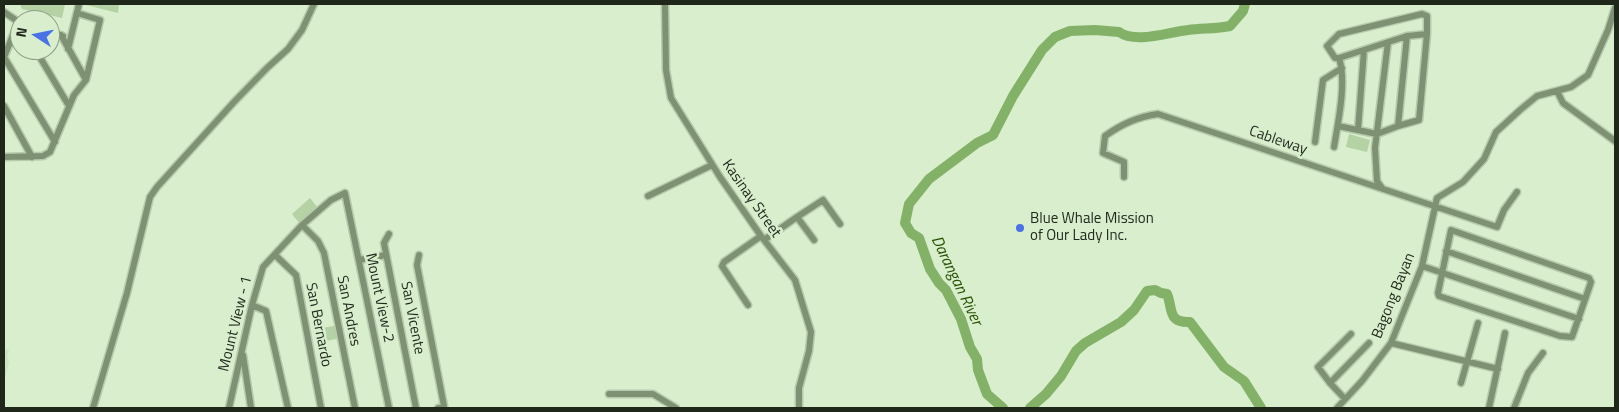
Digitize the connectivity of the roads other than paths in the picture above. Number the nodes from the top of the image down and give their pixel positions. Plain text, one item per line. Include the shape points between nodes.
1 (79, 4) edge
2 (314, 4) edge
3 (665, 4) edge
4 (1615, 8) edge
5 (76, 13) junction
6 (1427, 34) junction
7 (61, 35) joint
8 (1407, 36) junction
9 (70, 38) junction
10 (1388, 42) junction
11 (10, 43) edge
12 (68, 49) junction
13 (1364, 50) junction
14 (1339, 58) junction
15 (42, 60) edge
16 (1342, 68) junction
17 (86, 80) junction
18 (1557, 91) junction
19 (4, 106) edge
20 (69, 106) junction
21 (1338, 126) junction
22 (1398, 126) junction
23 (1358, 130) junction
24 (1376, 134) junction
25 (1615, 141) edge
26 (55, 142) junction
27 (1315, 142) dead end
28 (1334, 147) dead end
29 (32, 157) junction
30 (4, 158) edge
31 (712, 165) junction
32 (1124, 177) dead end
33 (1384, 190) junction
34 (1517, 192) dead end
35 (345, 193) joint
36 (648, 196) dead end
37 (1434, 206) junction
38 (797, 218) junction
39 (840, 224) dead end
40 (302, 225) junction
41 (389, 234) dead end
42 (762, 238) junction
43 (814, 240) dead end
44 (1446, 251) junction
45 (274, 255) junction
46 (386, 255) junction
47 (419, 255) dead end
48 (359, 260) junction
49 (1422, 266) junction
50 (1442, 273) junction
51 (1585, 300) junction
52 (252, 305) junction
53 (748, 306) dead end
54 (1579, 319) junction
55 (1478, 324) dead end
56 (1505, 333) dead end
57 (1351, 334) dead end
58 (1369, 343) dead end
59 (1391, 343) junction
60 (242, 350) junction
61 (1543, 352) dead end
62 (1468, 360) junction
63 (1498, 369) junction
64 (1330, 383) junction
65 (1461, 383) dead end
66 (609, 394) dead end
67 (1345, 399) junction
68 (441, 407) edge
69 (93, 408) edge
70 (229, 408) edge
71 (251, 408) edge
72 (288, 408) edge
73 (321, 408) edge
74 (355, 408) edge
75 (389, 408) edge
76 (416, 408) edge
77 (676, 408) edge
78 (799, 408) edge
79 (1337, 408) edge
80 (1489, 408) edge
81 (1514, 408) edge

1 - 5 street
2 - 69 street via 302,30 288,49 234,102 150,198
3 - 31 street, Kasinay Street via 666,70 671,98
4 - 18 street via 1588,75 1571,87
5 - 9 street
5 - 17 street via 100,20
6 - 8 street
6 - 14 street via 1427,16 1422,14 1339,34 1327,46 1335,58
6 - 22 street via 1420,120
7 - 9 street
7 - 12 street
8 - 10 street
8 - 22 street
9 - 12 street
10 - 13 street
10 - 24 street
11 - 26 street via 4,57
12 - 17 street
13 - 14 street
13 - 23 street
14 - 16 street
15 - 20 street
16 - 21 street
16 - 27 street via 1323,80
17 - 20 street
18 - 25 street via 1563,103
18 - 37 street via 1537,96 1515,114 1496,132 1484,158 1463,182 1437,198
19 - 29 street
20 - 26 street
21 - 23 street
21 - 28 street
22 - 24 street
23 - 24 street
24 - 33 street via 1377,181
26 - 29 street via 50,152
29 - 30 street
31 - 36 street
31 - 42 street, Kasinay Street
32 - 33 street, Cableway via 1124,162 1103,153 1105,136 1130,121 1158,114
33 - 37 street, Cableway
34 - 37 street, Cableway via 1497,227
35 - 40 street, Mount View - 1 via 331,200
35 - 48 street, Mount View-2
37 - 49 street, Bagong Bayan
38 - 39 street via 822,200
38 - 42 street
38 - 43 street
40 - 45 street, Mount View - 1
40 - 74 street, San Andres via 318,241 324,253
41 - 46 street, San Vicente via 384,243
42 - 53 street via 722,266
42 - 78 street, Kasinay Street via 795,280 811,332 799,388
44 - 50 street
44 - 51 street
44 - 51 street via 1453,230 1580,274 1590,279
45 - 52 street, Mount View - 1 via 264,267
45 - 73 street, San Bernardo via 296,275
46 - 48 street
46 - 76 street, San Vicente
47 - 68 street via 417,265
48 - 75 street, Mount View-2
49 - 50 street
49 - 59 street, Bagong Bayan
50 - 54 street
50 - 54 street via 1439,296 1566,338 1572,337
51 - 54 street
52 - 60 street, Mount View - 1
52 - 72 street via 266,311
55 - 62 street
56 - 63 street
57 - 64 street via 1319,365 1318,369
58 - 64 street
59 - 62 street
59 - 67 street, Bagong Bayan
60 - 70 street, Mount View - 1
60 - 71 street
61 - 81 street via 1528,372
62 - 63 street
62 - 65 street
63 - 80 street
64 - 67 street
66 - 77 street via 653,394
67 - 79 street, Bagong Bayan

